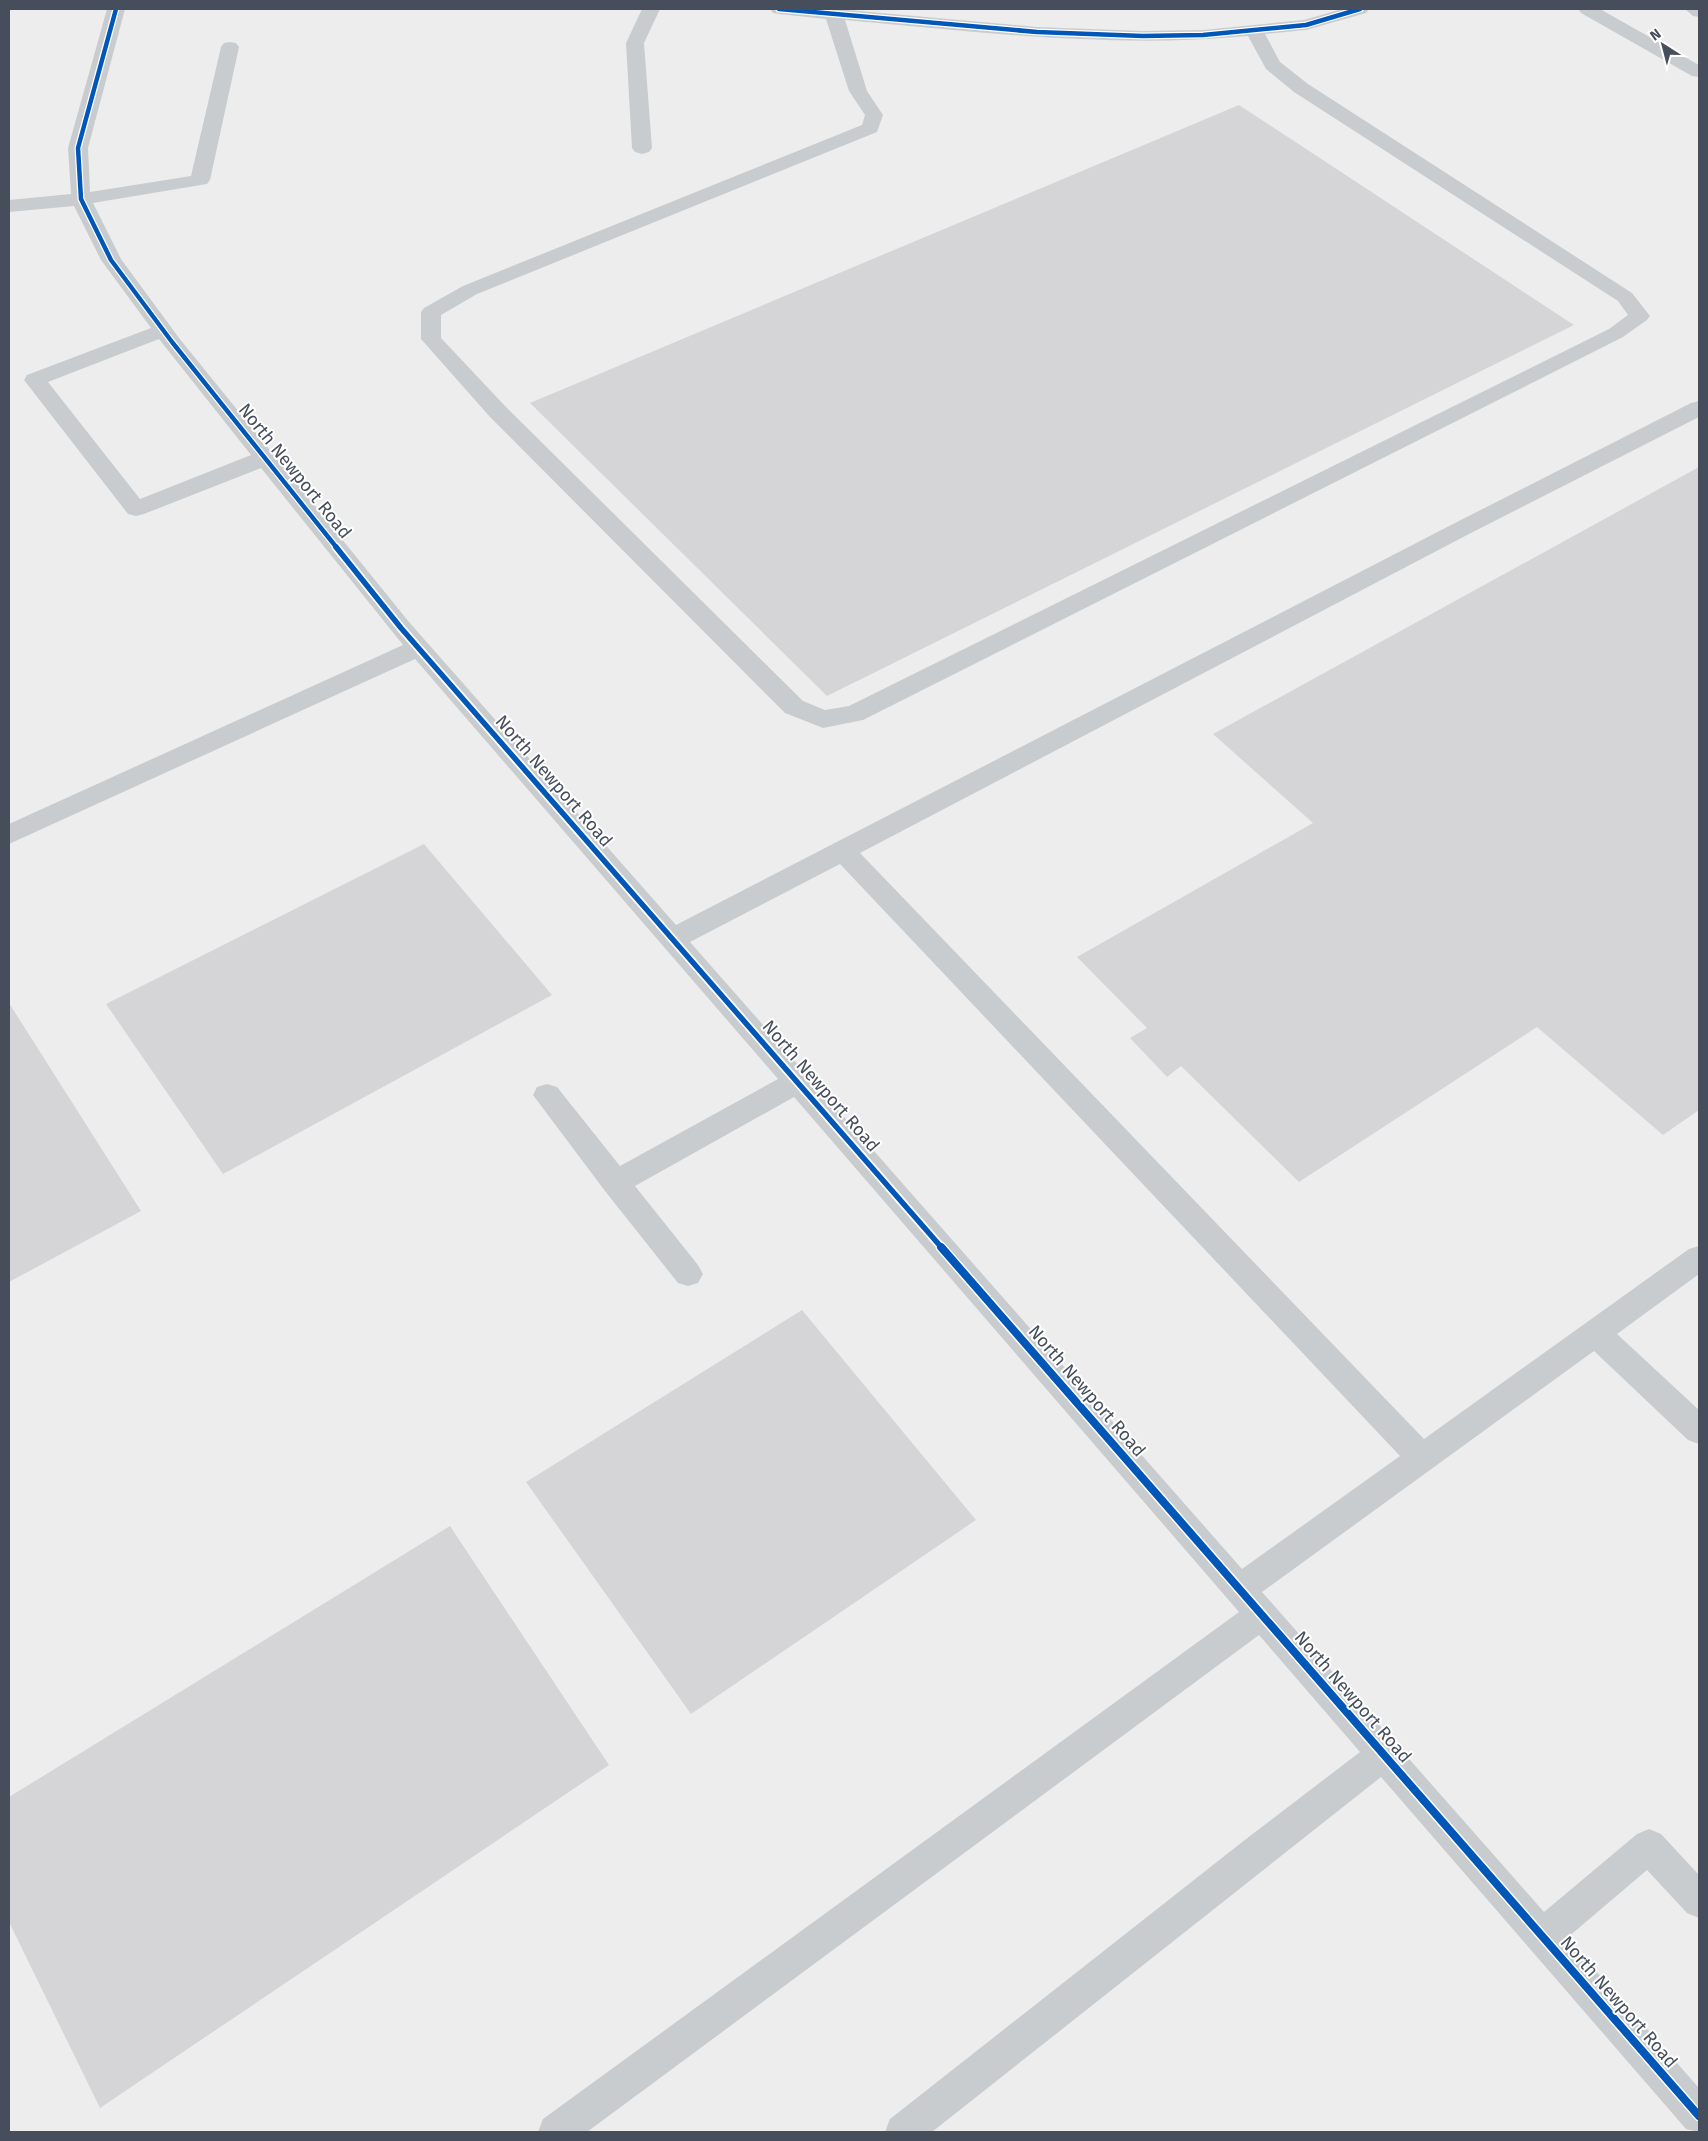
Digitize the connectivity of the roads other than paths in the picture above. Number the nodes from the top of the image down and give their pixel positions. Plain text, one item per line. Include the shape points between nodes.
1 (116, 9) edge
2 (651, 9) edge
3 (779, 9) edge
4 (1360, 9) edge
5 (1587, 9) edge
6 (1694, 9) edge
7 (1699, 12) edge
8 (834, 14) junction
9 (1254, 31) junction
10 (230, 47) dead end
11 (1699, 72) edge
12 (642, 148) dead end
13 (81, 199) junction
14 (9, 206) edge
15 (163, 330) junction
16 (1699, 408) edge
17 (265, 458) junction
18 (418, 648) junction
19 (9, 835) edge
20 (843, 851) junction
21 (672, 940) junction
22 (797, 1082) junction
23 (547, 1095) dead end
24 (615, 1183) junction
25 (1699, 1258) edge
26 (688, 1274) dead end
27 (1595, 1333) junction
28 (1699, 1430) edge
29 (1422, 1458) junction
30 (1240, 1589) junction
31 (1262, 1614) junction
32 (1384, 1754) junction
33 (1699, 1901) edge
34 (1542, 1936) junction
35 (1699, 2116) edge
36 (556, 2132) edge
37 (903, 2132) edge

1 - 13 street, North Newport Road via 78,148
2 - 12 street via 635,43
3 - 8 street
4 - 9 street via 1306,25
5 - 11 street
6 - 7 street
8 - 9 street via 1037,32 1143,36
8 - 9 street via 858,91 874,115 870,128 470,290 431,312 431,339 498,412 794,707 823,719 854,714 1616,333 1640,316 1625,297 1301,88 1273,65
10 - 13 street via 200,180
13 - 14 street
13 - 15 street, North Newport Road via 111,260
15 - 17 street, North Newport Road
15 - 17 street via 35,380 136,509
16 - 20 street
17 - 18 street, North Newport Road
18 - 19 street
18 - 21 street, North Newport Road
20 - 21 street
20 - 29 street
21 - 22 street, North Newport Road
22 - 24 street
22 - 30 street, North Newport Road
23 - 24 street
24 - 26 street
25 - 27 street
27 - 28 street
27 - 29 street
29 - 30 street
30 - 31 street, North Newport Road
31 - 32 street, North Newport Road
31 - 36 street
32 - 34 street, North Newport Road
32 - 37 street
33 - 34 street via 1649,1846
34 - 35 street, North Newport Road

